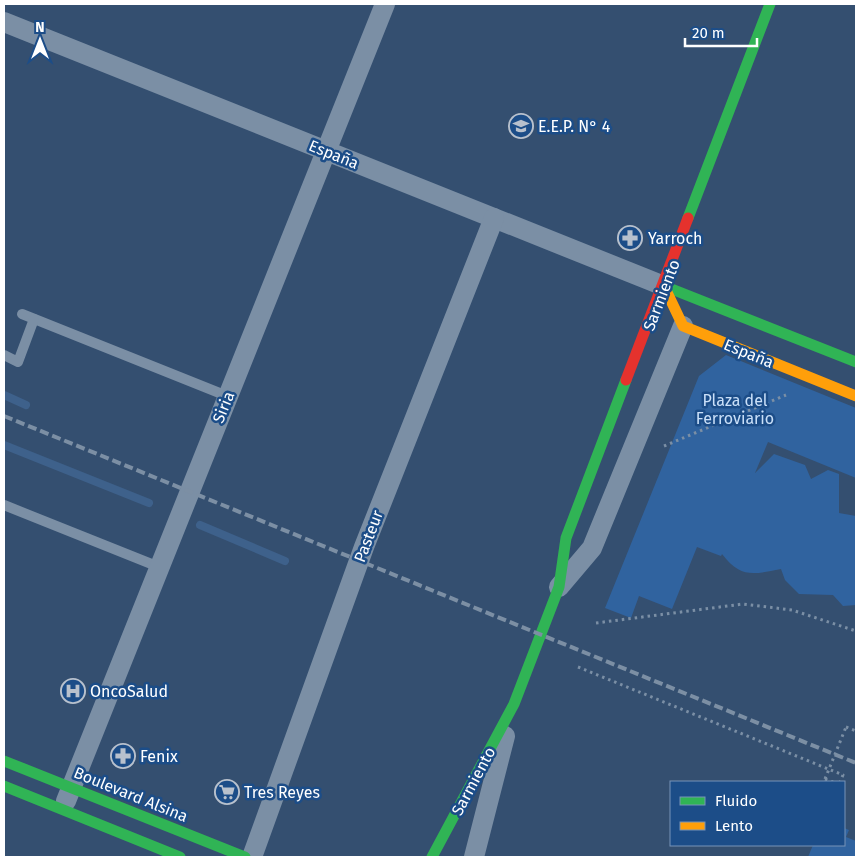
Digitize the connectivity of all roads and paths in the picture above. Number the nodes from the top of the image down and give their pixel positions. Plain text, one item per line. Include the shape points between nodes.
1 (385, 4) edge
2 (770, 4) edge
3 (4, 22) edge
4 (325, 151) junction
5 (494, 218) junction
6 (664, 286) junction
7 (22, 314) dead end
8 (34, 319) junction
9 (683, 326) junction
10 (4, 356) edge
11 (856, 362) edge
12 (792, 392) dead end
13 (228, 396) junction
14 (856, 396) edge
15 (664, 446) dead end
16 (4, 505) edge
17 (158, 567) junction
18 (559, 587) junction
19 (596, 623) dead end
20 (856, 631) edge
21 (578, 667) dead end
22 (514, 704) junction
23 (856, 731) edge
24 (4, 761) edge
25 (830, 781) edge
26 (840, 781) edge
27 (4, 786) edge
28 (70, 787) junction
29 (62, 810) junction
30 (180, 857) edge
31 (245, 857) edge
32 (252, 857) edge
33 (432, 857) edge
34 (474, 857) edge

1 - 4 street, Siria
2 - 6 street, Sarmiento
3 - 4 street, España
4 - 5 street, España
4 - 13 street, Siria
5 - 6 street, España
5 - 32 street, Pasteur via 364,546
6 - 9 street
6 - 11 street, España
6 - 18 street, Sarmiento via 566,538
7 - 8 lane
8 - 10 lane via 18,362
8 - 13 lane
9 - 14 street, España
9 - 18 street, Sarmiento via 592,548
12 - 15 path
13 - 17 street, Siria
16 - 17 lane
17 - 28 street, Siria
18 - 22 street, Sarmiento
19 - 20 path via 744,604 792,610
21 - 26 path via 843,775
22 - 33 street, Sarmiento
22 - 34 street, Sarmiento
23 - 25 path, bridge via 846,727 825,779
24 - 28 street, Boulevard Alsina
27 - 29 street
28 - 29 street, Siria
28 - 31 street, Boulevard Alsina
29 - 30 street

